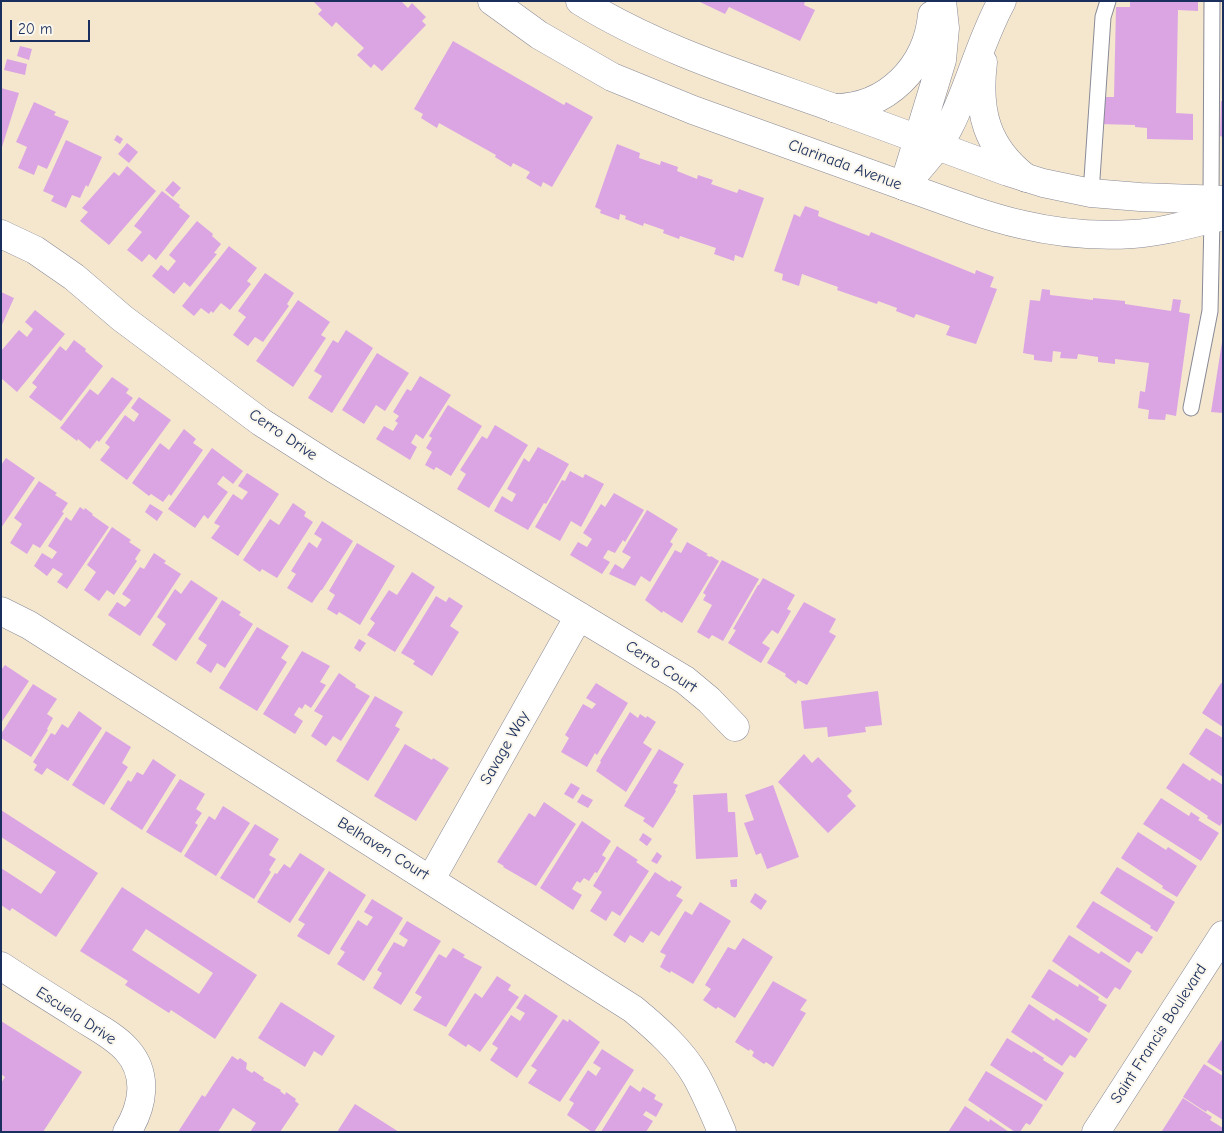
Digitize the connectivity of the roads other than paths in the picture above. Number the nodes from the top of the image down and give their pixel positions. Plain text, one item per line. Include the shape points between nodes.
1 (492, 1) edge
2 (580, 1) edge
3 (933, 1) edge
4 (942, 1) edge
5 (1002, 1) edge
6 (1108, 1) edge
7 (1212, 1) edge
8 (834, 108) junction
9 (927, 142) junction
10 (1026, 178) junction
11 (904, 186) junction
12 (1091, 193) junction
13 (1217, 209) edge
14 (1, 234) edge
15 (1191, 408) dead end
16 (1, 611) edge
17 (579, 616) junction
18 (734, 727) dead end
19 (430, 879) junction
20 (1223, 935) edge
21 (1, 966) edge
22 (126, 1132) edge
23 (722, 1132) edge
24 (1096, 1132) edge

1 - 11 main road, Clarinada Avenue via 539,35 612,77 693,110
2 - 8 main road via 659,43
3 - 8 main road via 926,46 904,79 888,93 869,102
4 - 9 main road via 945,28 942,60 934,89
5 - 9 main road via 953,119
5 - 10 main road via 988,37 984,58 982,107 996,146
6 - 12 lane via 1103,17
7 - 13 lane
8 - 9 main road
9 - 10 main road
9 - 11 main road
10 - 12 main road
11 - 13 main road, Clarinada Avenue via 1001,220 1066,233 1133,234 1173,229
12 - 13 main road
13 - 15 lane via 1210,311
14 - 17 main road, Cerro Drive via 35,250 74,277 122,318 261,422
16 - 19 main road, Belhaven Court via 29,625
17 - 18 main road, Cerro Court via 685,680 710,700
17 - 19 main road, Savage Way
19 - 23 main road, Belhaven Court via 633,1009 653,1026 695,1075
20 - 24 main road, Saint Francis Boulevard
21 - 22 main road, Escuela Drive via 126,1049 137,1067 142,1088 140,1106

